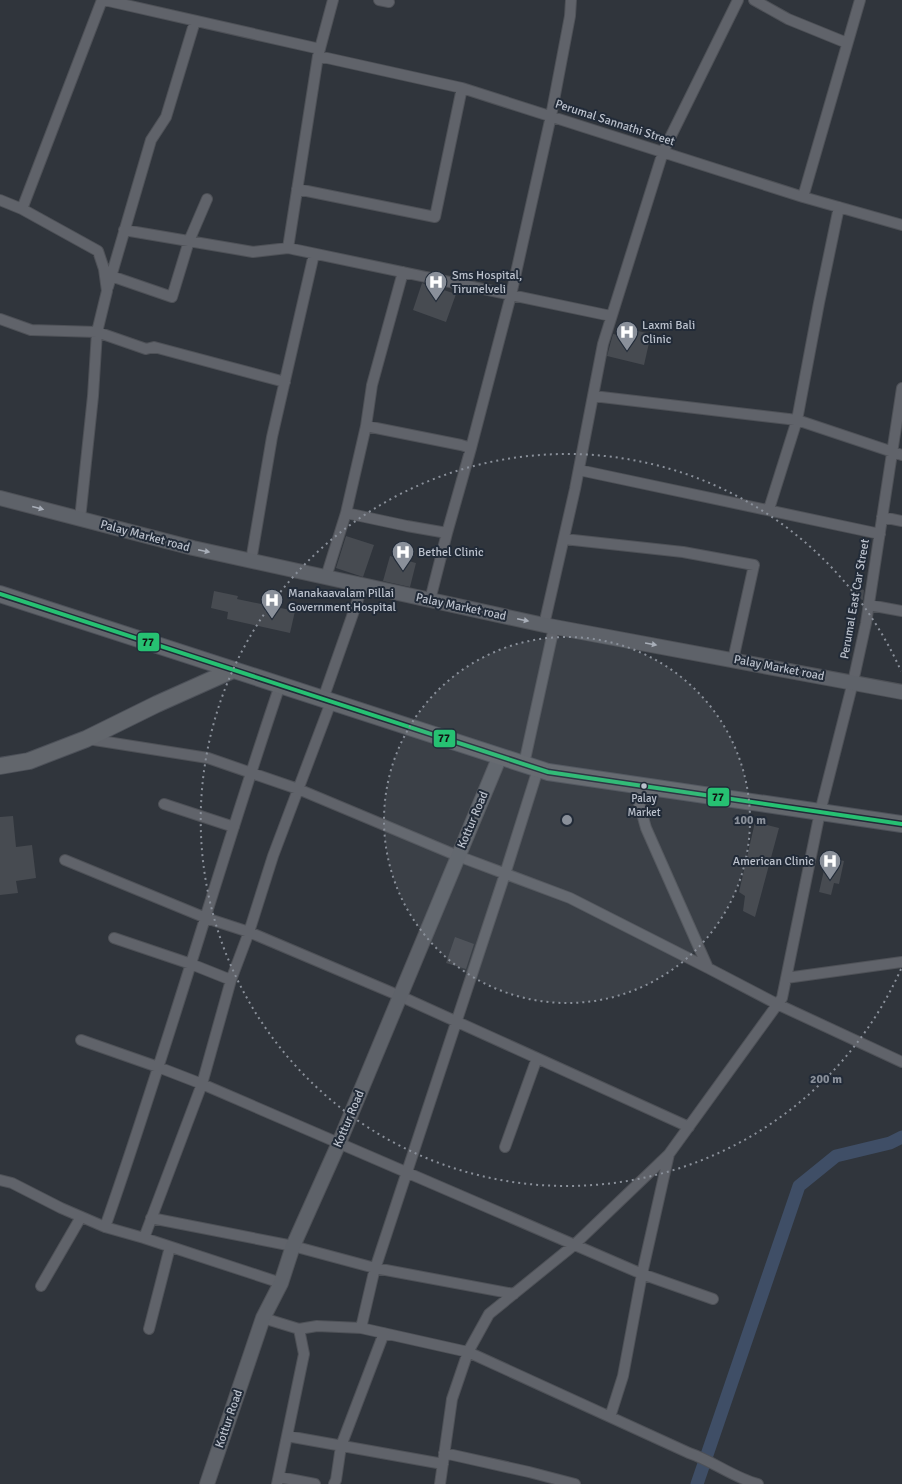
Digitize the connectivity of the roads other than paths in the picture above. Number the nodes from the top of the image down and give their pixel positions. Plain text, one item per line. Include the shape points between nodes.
1 (103, 0) edge
2 (333, 0) edge
3 (571, 0) edge
4 (738, 0) edge
5 (754, 0) edge
6 (860, 0) edge
7 (195, 21) junction
8 (847, 44) junction
9 (319, 52) junction
10 (462, 88) junction
11 (551, 116) junction
12 (663, 152) junction
13 (297, 189) junction
14 (802, 197) junction
15 (207, 199) dead end
16 (0, 200) edge
17 (839, 207) junction
18 (22, 209) junction
19 (902, 225) edge
20 (124, 230) junction
21 (189, 241) junction
22 (288, 248) junction
23 (314, 254) junction
24 (403, 272) junction
25 (111, 276) junction
26 (107, 291) junction
27 (511, 295) junction
28 (611, 316) junction
29 (0, 319) edge
30 (97, 332) junction
31 (285, 382) junction
32 (902, 388) edge
33 (593, 396) junction
34 (900, 419) edge
35 (797, 420) junction
36 (366, 426) junction
37 (471, 448) junction
38 (897, 453) edge
39 (579, 470) junction
40 (0, 498) edge
41 (770, 509) junction
42 (346, 513) junction
43 (882, 517) junction
44 (80, 519) junction
45 (902, 521) edge
46 (446, 533) junction
47 (880, 534) junction
48 (564, 539) junction
49 (251, 561) junction
50 (326, 577) junction
51 (363, 585) junction
52 (0, 594) edge
53 (430, 600) junction
54 (869, 605) junction
55 (902, 610) edge
56 (549, 626) junction
57 (733, 660) junction
58 (233, 670) junction
59 (853, 682) junction
60 (280, 685) junction
61 (902, 692) edge
62 (327, 700) junction
63 (86, 739) junction
64 (500, 756) junction
65 (0, 766) edge
66 (531, 766) junction
67 (250, 773) junction
68 (634, 785) junction
69 (298, 789) junction
70 (164, 804) dead end
71 (820, 812) junction
72 (902, 824) edge
73 (234, 827) junction
74 (458, 856) junction
75 (65, 860) dead end
76 (505, 874) junction
77 (206, 918) junction
78 (249, 932) junction
79 (114, 938) dead end
80 (902, 962) edge
81 (191, 964) junction
82 (708, 968) junction
83 (786, 978) junction
84 (231, 980) junction
85 (400, 996) junction
86 (777, 1004) junction
87 (456, 1022) junction
88 (81, 1040) dead end
89 (537, 1058) junction
90 (902, 1062) edge
91 (158, 1067) junction
92 (202, 1084) junction
93 (689, 1127) junction
94 (338, 1143) junction
95 (505, 1147) dead end
96 (669, 1154) junction
97 (407, 1172) junction
98 (0, 1180) edge
99 (81, 1217) junction
100 (151, 1218) junction
101 (105, 1227) junction
102 (144, 1238) junction
103 (574, 1245) junction
104 (293, 1246) junction
105 (170, 1247) junction
106 (375, 1268) junction
107 (642, 1274) junction
108 (281, 1283) junction
109 (41, 1286) dead end
110 (514, 1294) junction
111 (713, 1299) dead end
112 (263, 1318) junction
113 (361, 1328) junction
114 (149, 1329) dead end
115 (300, 1329) junction
116 (384, 1333) junction
117 (468, 1352) junction
118 (610, 1417) junction
119 (287, 1436) junction
120 (341, 1446) junction
121 (444, 1453) junction
122 (443, 1464) junction
123 (278, 1481) edge
124 (746, 1482) edge
125 (207, 1484) edge
126 (315, 1484) edge
127 (334, 1484) edge
128 (440, 1484) edge
129 (575, 1484) edge
130 (758, 1484) edge

1 - 7 street, Perumal Sannathi Street
1 - 18 street
2 - 9 street
3 - 11 street
4 - 12 street
5 - 8 street via 788,19
6 - 8 street
7 - 9 street, Perumal Sannathi Street
7 - 20 street via 166,117 152,140
8 - 14 street
9 - 10 street, Perumal Sannathi Street
9 - 13 street
10 - 11 street, Perumal Sannathi Street
10 - 13 street via 435,217
11 - 12 street, Perumal Sannathi Street
11 - 27 street
12 - 14 street, Perumal Sannathi Street
12 - 28 street
13 - 22 street
14 - 17 street, Perumal Sannathi Street
15 - 21 street
16 - 18 street
17 - 19 street, Perumal Sannathi Street
17 - 35 street
18 - 26 street via 98,251
20 - 21 street
20 - 25 street
21 - 22 street via 253,252
21 - 25 street via 172,296
22 - 23 street
23 - 24 street
23 - 31 street
24 - 27 street
24 - 36 street via 372,385
25 - 26 street
26 - 30 street
27 - 28 street
27 - 37 street
28 - 33 street
29 - 30 street via 31,330
30 - 31 street via 146,348 154,347
30 - 44 street
31 - 49 street via 272,437
32 - 34 street, Perumal East Car Street
33 - 35 street
33 - 39 street
34 - 38 street, Perumal East Car Street
35 - 38 street
35 - 41 street
36 - 37 street
36 - 42 street
37 - 46 street
38 - 43 street, Perumal East Car Street
39 - 41 street
39 - 48 street
40 -> 44 street, Palay Market road
41 - 47 street
42 - 46 street
42 - 50 street
43 - 45 street
43 - 47 street, Perumal East Car Street
44 -> 49 street, Palay Market road
46 - 53 street
47 - 54 street, Perumal East Car Street
48 - 56 street
48 - 57 street via 683,552 754,565
49 - 50 street, Palay Market road
50 - 51 street, Palay Market road
51 - 53 street, Palay Market road
51 - 62 street
52 - 58 main road
53 -> 56 street, Palay Market road
54 - 55 street
54 - 59 street, Perumal East Car Street
56 -> 57 street, Palay Market road
56 - 66 street
57 - 59 street, Palay Market road
58 - 60 main road
58 - 63 main road
59 - 61 street, Palay Market road
59 - 71 street, Perumal East Car Street
60 - 62 main road
60 - 67 street
62 - 64 main road
62 - 69 street
63 - 65 main road via 29,761
63 - 67 street via 208,758
64 - 66 main road
64 - 74 street, Kottur Road
66 - 68 main road via 548,772
66 - 76 street
67 - 69 street
67 - 73 street
68 - 71 main road
68 - 82 street via 646,828
69 - 74 street
69 - 78 street
70 - 73 street
71 - 72 main road
71 - 83 street, Perumal East Car Street
73 - 77 street
74 - 76 street
74 - 85 street, Kottur Road
75 - 77 street
76 - 82 street via 570,898
76 - 87 street
77 - 78 street
77 - 81 street
78 - 84 street
78 - 85 street
79 - 81 street
80 - 83 street
81 - 84 street
81 - 91 street
82 - 86 street
83 - 86 street, Perumal East Car Street via 782,998
84 - 92 street
85 - 87 street
85 - 94 street, Kottur Road
86 - 90 street
86 - 93 street, Perumal East Car Street
87 - 89 street
87 - 97 street
88 - 91 street
89 - 93 street
89 - 95 street
91 - 92 street
91 - 101 street
92 - 94 street
92 - 100 street
93 - 96 street, Perumal East Car Street
94 - 97 street
94 - 104 street, Kottur Road
96 - 103 street
96 - 107 street
97 - 103 street
97 - 106 street
98 - 99 street via 12,1183
99 - 101 street
99 - 109 street
100 - 102 street
100 - 104 street
101 - 102 street
102 - 105 street
103 - 107 street
103 - 110 street
104 - 106 street
104 - 108 street, Kottur Road
105 - 108 street
105 - 114 street
106 - 110 street
106 - 113 street
107 - 111 street
107 - 118 street via 623,1376
108 - 112 street, Kottur Road
110 - 117 street via 489,1314
112 - 115 street
112 - 125 street, Kottur Road
113 - 115 street via 317,1326
113 - 116 street
115 - 119 street via 304,1354
116 - 117 street
116 - 120 street
117 - 118 street
117 - 121 street via 452,1399
118 - 124 street via 699,1456
119 - 120 street
119 - 123 street
120 - 122 street
120 - 127 street
121 - 122 street
121 - 129 street
122 - 128 street
123 - 126 street
124 - 130 street

